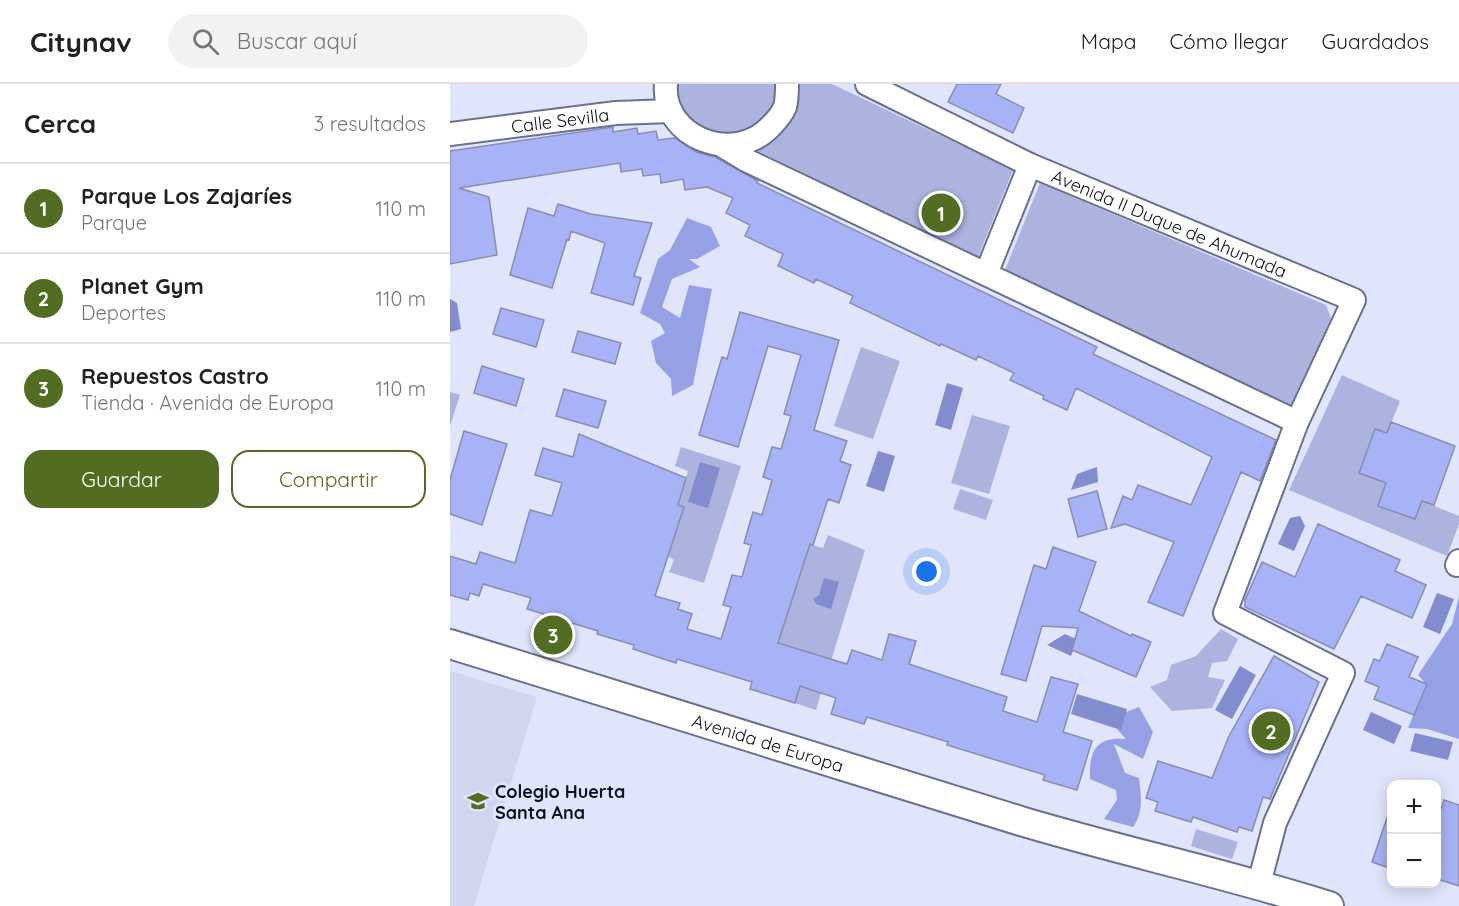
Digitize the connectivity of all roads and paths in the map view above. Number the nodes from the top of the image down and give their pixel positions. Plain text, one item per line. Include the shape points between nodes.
1 (787, 84) edge
2 (867, 84) edge
3 (667, 92) edge
4 (450, 134) edge
5 (723, 146) junction
6 (1030, 165) junction
7 (986, 274) junction
8 (1297, 422) junction
9 (450, 644) edge
10 (1261, 895) edge
11 (1329, 906) edge

1 - 5 street via 785,109 764,133 745,143
2 - 6 street, Avenida II Duque de Ahumada
3 - 4 street, Calle Sevilla via 616,113
3 - 5 street via 684,129 702,141
5 - 7 street
6 - 7 street
6 - 8 street, Avenida II Duque de Ahumada via 1354,300
7 - 8 street
8 - 10 street, Avenida II Duque de Ahumada via 1225,613 1342,673 1275,823
9 - 10 main road, Avenida de Europa via 1086,840 1152,867
10 - 11 main road, Avenida de Europa

